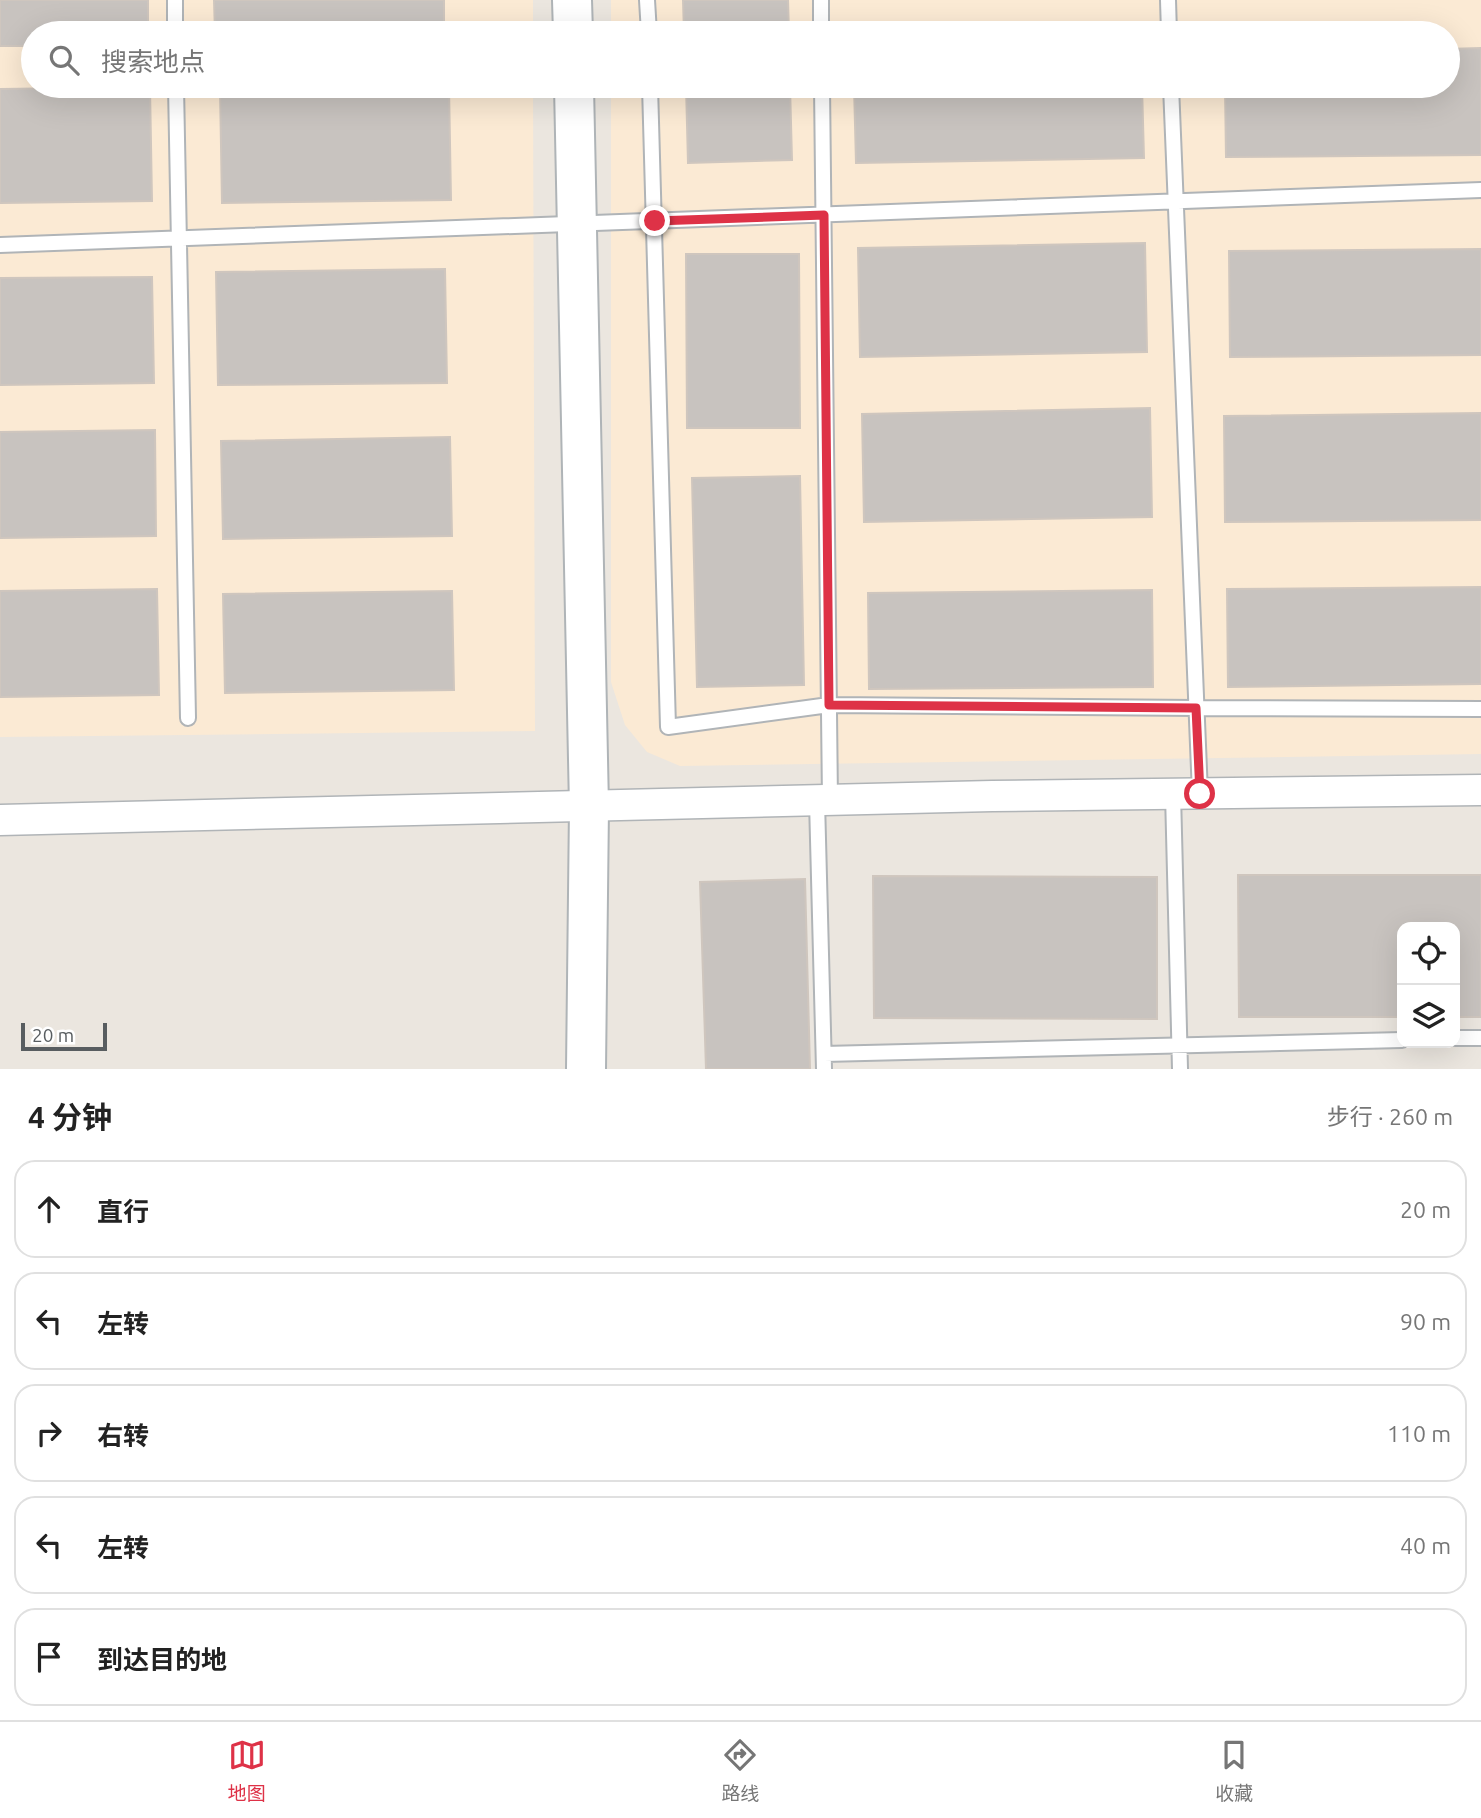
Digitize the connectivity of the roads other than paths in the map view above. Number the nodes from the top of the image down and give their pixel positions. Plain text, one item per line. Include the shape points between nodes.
1 (175, 0) edge
2 (572, 0) edge
3 (647, 0) edge
4 (821, 0) edge
5 (1168, 0) edge
6 (175, 21) edge
7 (573, 21) edge
8 (648, 21) edge
9 (821, 21) edge
10 (1169, 21) edge
11 (176, 98) edge
12 (574, 98) edge
13 (650, 98) edge
14 (822, 98) edge
15 (1172, 98) edge
16 (1481, 190) edge
17 (1176, 202) junction
18 (824, 215) junction
19 (655, 221) junction
20 (577, 224) junction
21 (179, 238) junction
22 (0, 245) edge
23 (829, 705) junction
24 (1196, 708) junction
25 (1481, 709) edge
26 (188, 718) dead end
27 (1481, 790) edge
28 (1186, 794) junction
29 (823, 801) junction
30 (589, 807) junction
31 (0, 820) edge
32 (1460, 1038) edge
33 (1481, 1038) edge
34 (1397, 1040) edge
35 (1180, 1045) junction
36 (824, 1054) junction
37 (586, 1069) edge
38 (824, 1069) edge
39 (1180, 1069) edge

1 - 6 lane
2 - 7 street
3 - 8 lane
4 - 9 lane
5 - 10 lane
11 - 21 lane
12 - 20 street
13 - 19 lane
14 - 18 lane
15 - 17 lane
16 - 17 lane
17 - 18 lane
17 - 24 lane
18 - 19 lane
18 - 23 lane
19 - 20 lane
19 - 23 lane via 668,727
20 - 21 lane
20 - 30 street
21 - 22 lane
21 - 26 lane
23 - 24 lane
23 - 29 lane
24 - 25 lane
24 - 28 lane
27 - 28 street
28 - 29 street
28 - 35 lane
29 - 30 street
29 - 36 lane
30 - 31 street
30 - 37 street
32 - 33 lane
34 - 35 lane
35 - 36 lane
35 - 39 lane
36 - 38 lane

